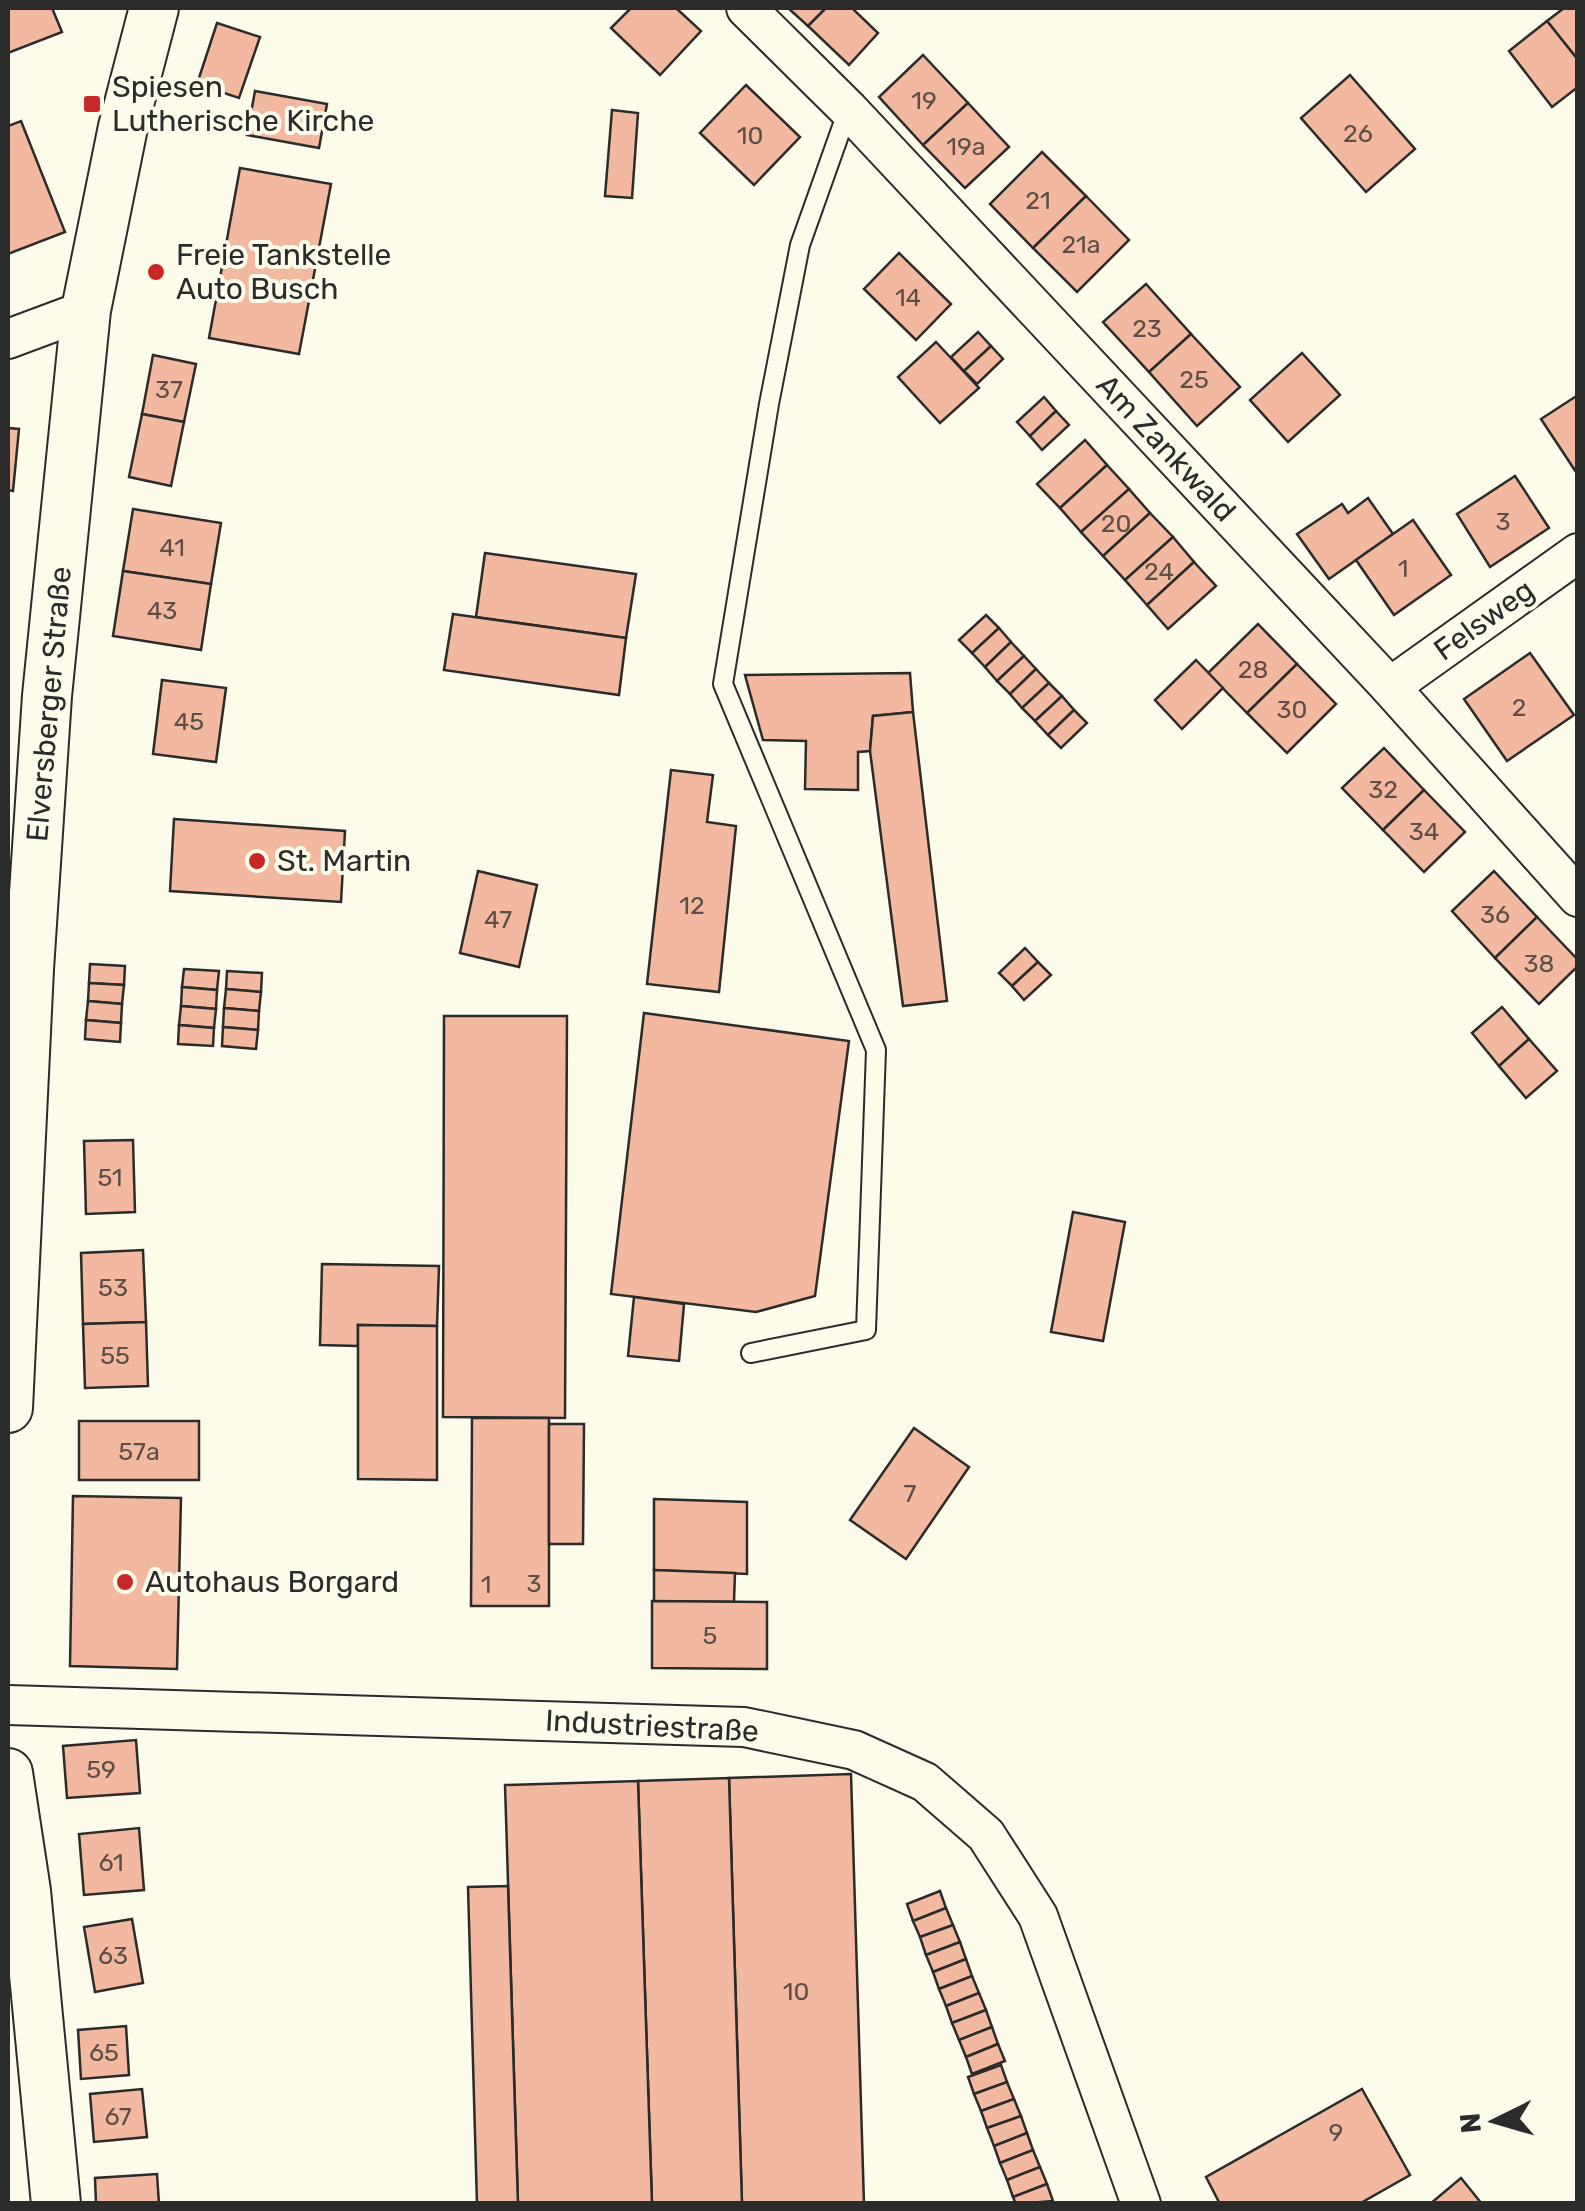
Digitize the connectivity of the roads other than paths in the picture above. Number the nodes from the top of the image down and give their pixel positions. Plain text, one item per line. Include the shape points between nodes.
1 (154, 8) edge
2 (746, 8) edge
3 (848, 110) junction
4 (86, 310) junction
5 (8, 338) edge
6 (1578, 553) edge
7 (1390, 687) junction
8 (1578, 896) edge
9 (751, 1353) dead end
10 (8, 1408) edge
11 (8, 1705) edge
12 (8, 1773) edge
13 (56, 2204) edge
14 (1141, 2204) edge

1 - 4 street, Elversberger Straße
2 - 3 street, Am Zankwald
3 - 7 street, Am Zankwald
3 - 9 lane via 800,245 723,684 876,1050 866,1330
4 - 5 street
4 - 10 street, Elversberger Straße via 47,696
6 - 7 street, Felsweg
7 - 8 street, Am Zankwald
11 - 14 street, Industriestraße via 744,1727 854,1750 925,1782 986,1834 1038,1916
12 - 13 street

